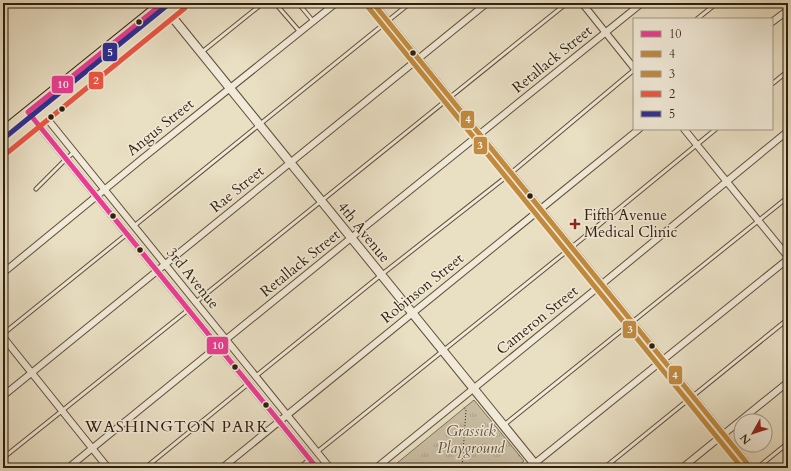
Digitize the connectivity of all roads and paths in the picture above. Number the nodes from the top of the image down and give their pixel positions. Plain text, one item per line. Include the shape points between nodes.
1 (163, 3) edge
2 (181, 3) edge
3 (263, 3) edge
4 (275, 3) edge
5 (298, 3) edge
6 (323, 3) edge
7 (336, 3) edge
8 (373, 3) edge
9 (410, 3) edge
10 (487, 3) edge
11 (567, 3) edge
12 (582, 3) edge
13 (642, 3) edge
14 (717, 3) edge
15 (328, 9) junction
16 (788, 10) edge
17 (169, 13) junction
18 (698, 18) edge
19 (313, 21) junction
20 (388, 21) junction
21 (773, 21) edge
22 (300, 32) junction
23 (606, 32) junction
24 (201, 53) junction
25 (418, 59) junction
26 (633, 68) edge
27 (633, 70) edge
28 (788, 71) edge
29 (773, 83) edge
30 (229, 88) junction
31 (450, 98) junction
32 (36, 105) junction
33 (28, 112) junction
34 (44, 115) junction
35 (36, 121) junction
36 (259, 125) junction
37 (638, 130) edge
38 (685, 130) edge
39 (715, 130) edge
40 (788, 131) edge
41 (3, 132) edge
42 (480, 134) junction
43 (696, 145) junction
44 (3, 148) edge
45 (74, 152) junction
46 (66, 158) junction
47 (290, 163) junction
48 (511, 173) junction
49 (726, 181) junction
50 (36, 189) dead end
51 (104, 189) junction
52 (96, 196) junction
53 (788, 197) edge
54 (321, 201) junction
55 (540, 209) junction
56 (758, 221) junction
57 (134, 226) junction
58 (126, 234) junction
59 (351, 238) junction
60 (572, 247) junction
61 (788, 258) edge
62 (165, 264) junction
63 (157, 271) junction
64 (3, 273) edge
65 (381, 275) junction
66 (602, 284) junction
67 (196, 302) junction
68 (188, 310) junction
69 (412, 313) junction
70 (788, 318) edge
71 (632, 322) junction
72 (3, 334) edge
73 (3, 337) edge
74 (226, 339) junction
75 (218, 346) junction
76 (443, 351) junction
77 (663, 360) junction
78 (31, 373) junction
79 (256, 376) junction
80 (788, 382) edge
81 (248, 384) junction
82 (474, 389) junction
83 (3, 396) edge
84 (692, 396) junction
85 (458, 401) junction
86 (62, 411) junction
87 (287, 415) junction
88 (279, 421) junction
89 (503, 425) junction
90 (723, 434) junction
91 (788, 443) edge
92 (92, 448) junction
93 (317, 452) junction
94 (3, 458) edge
95 (310, 459) junction
96 (534, 466) edge
97 (68, 468) edge
98 (108, 468) edge
99 (145, 468) edge
100 (222, 468) edge
101 (299, 468) edge
102 (317, 468) edge
103 (330, 468) edge
104 (376, 468) edge
105 (462, 468) edge
106 (604, 468) edge
107 (682, 468) edge
108 (751, 468) edge
109 (757, 468) edge

1 - 32 main road
2 - 17 main road
3 - 24 lane
4 - 22 lane
5 - 19 lane
6 - 15 lane
7 - 15 street, Angus Street
8 - 20 street
9 - 20 lane
10 - 25 street, Rae Street
11 - 31 lane
12 - 23 street
13 - 23 street, Retallack Street
14 - 18 lane
15 - 19 street, Angus Street
16 - 21 street
17 - 24 street, 4th Avenue
17 - 34 main road
19 - 22 street, Angus Street
20 - 25 street
20 - 36 lane
22 - 30 street, Angus Street
23 - 26 street
23 - 42 street, Retallack Street
24 - 30 street, 4th Avenue
25 - 31 street
25 - 47 street, Rae Street
27 - 48 lane
28 - 29 lane
30 - 36 street, 4th Avenue
30 - 51 street, Angus Street
31 - 42 street
31 - 54 lane
32 - 33 main road
32 - 34 street, 3rd Avenue
33 - 35 street, 3rd Avenue
33 - 41 main road
34 - 35 main road
34 - 45 street, 3rd Avenue
35 - 44 main road
35 - 46 street, 3rd Avenue
36 - 47 street, 4th Avenue
36 - 57 lane
37 - 55 street, Robinson Street
38 - 43 street
39 - 43 lane
40 - 49 street, Cameron Street
42 - 48 street
42 - 59 street, Retallack Street
43 - 49 street
43 - 60 lane
45 - 46 lane
45 - 51 street, 3rd Avenue
46 - 50 lane
46 - 52 street, 3rd Avenue
47 - 54 street, 4th Avenue
47 - 62 street, Rae Street
48 - 55 street
48 - 65 lane
49 - 56 street
49 - 66 street, Cameron Street
51 - 52 street, Angus Street
51 - 57 street, 3rd Avenue
52 - 58 street, 3rd Avenue
52 - 64 street, Angus Street
53 - 56 lane
54 - 59 street, 4th Avenue
54 - 67 lane
55 - 60 street
55 - 69 street, Robinson Street
56 - 61 street
56 - 71 lane
57 - 62 street, 3rd Avenue
58 - 63 street, 3rd Avenue
58 - 72 lane
59 - 65 street, 4th Avenue
59 - 74 street, Retallack Street
60 - 66 street
60 - 76 lane
61 - 77 street
62 - 63 street, Rae Street
62 - 67 street, 3rd Avenue
63 - 68 street, 3rd Avenue
63 - 78 street, Rae Street
65 - 69 street, 4th Avenue
65 - 79 lane
66 - 71 street
66 - 82 street, Cameron Street
67 - 74 street, 3rd Avenue
68 - 75 street, 3rd Avenue
68 - 86 lane
69 - 76 street, 4th Avenue
69 - 87 street, Robinson Street
70 - 84 lane
71 - 77 street
71 - 89 lane
73 - 78 street
74 - 75 street, Retallack Street
74 - 79 street, 3rd Avenue
75 - 81 street, 3rd Avenue
75 - 92 street, Retallack Street
76 - 82 street, 4th Avenue
76 - 93 lane
77 - 84 street
77 - 96 street
78 - 83 street, Rae Street
78 - 86 street
79 - 87 street, 3rd Avenue
80 - 90 street
81 - 88 street, 3rd Avenue
81 - 99 lane
82 - 85 street, Cameron Street
82 - 89 street, 4th Avenue
84 - 90 street
84 - 106 lane
85 - 104 street, Cameron Street
85 - 105 path via 466,410
86 - 92 street
86 - 94 lane
87 - 88 street, Robinson Street
87 - 93 street, 3rd Avenue
88 - 95 street, 3rd Avenue
88 - 100 street, Robinson Street
89 - 96 street, 4th Avenue
90 - 107 street
90 - 108 street
91 - 109 lane
92 - 97 street, Retallack Street
92 - 98 street
93 - 103 street, 3rd Avenue
95 - 101 lane
95 - 102 street, 3rd Avenue

